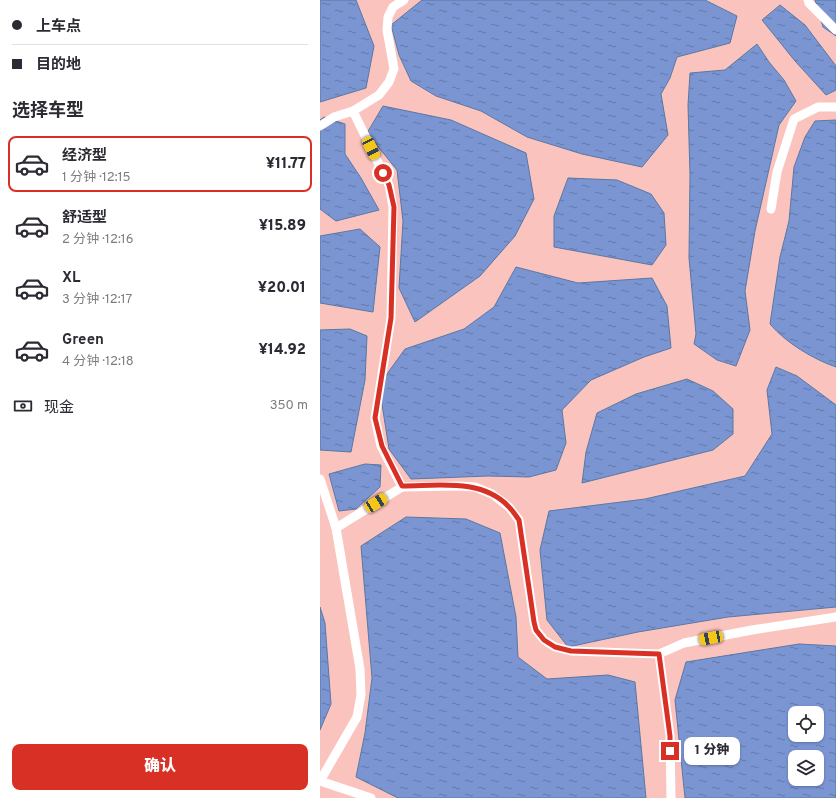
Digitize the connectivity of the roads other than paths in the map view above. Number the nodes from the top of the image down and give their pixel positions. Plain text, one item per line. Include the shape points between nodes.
1 (404, 0) edge
2 (808, 0) edge
3 (836, 30) edge
4 (836, 107) edge
5 (353, 111) junction
6 (320, 126) edge
7 (771, 209) dead end
8 (320, 479) edge
9 (402, 486) junction
10 (336, 528) junction
11 (836, 618) edge
12 (659, 654) junction
13 (320, 781) edge
14 (370, 798) edge
15 (671, 798) edge

1 - 5 lane via 393,7 388,17 394,69 390,82 379,95
2 - 3 lane
4 - 7 lane via 818,107 794,120 777,172
5 - 6 lane via 334,117
5 - 9 lane via 389,185 394,207 391,318 375,418 382,446
8 - 10 lane
9 - 10 lane
9 - 12 lane via 475,487 492,494 509,507 519,520 534,622 536,630 544,640 555,647 571,651
10 - 13 lane via 360,669 361,695 357,717
11 - 12 lane via 692,642
12 - 15 lane via 670,736
13 - 14 lane

